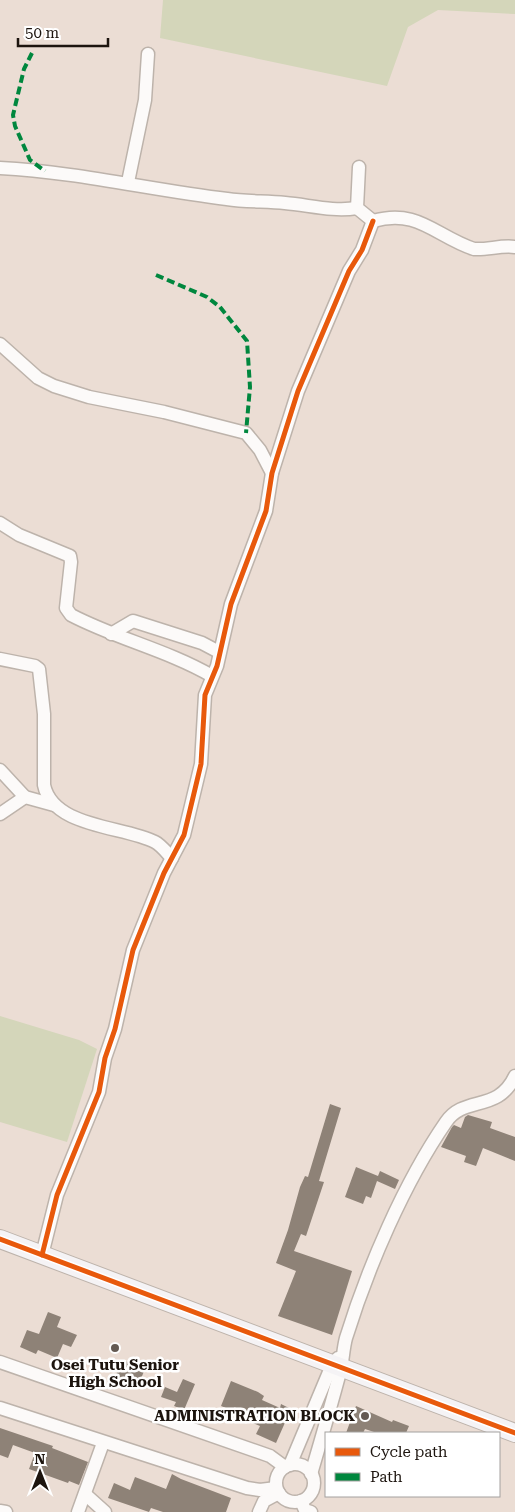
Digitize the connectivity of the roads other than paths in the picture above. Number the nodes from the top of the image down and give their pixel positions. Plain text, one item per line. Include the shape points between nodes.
1 (148, 54) dead end
2 (359, 167) dead end
3 (0, 168) edge
4 (128, 182) junction
5 (357, 208) junction
6 (373, 221) junction
7 (515, 247) edge
8 (0, 344) edge
9 (272, 473) junction
10 (0, 523) edge
11 (111, 634) junction
12 (219, 652) junction
13 (0, 659) edge
14 (212, 676) junction
15 (0, 770) edge
16 (25, 797) junction
17 (54, 805) junction
18 (0, 814) edge
19 (172, 858) junction
20 (515, 1076) edge
21 (0, 1239) edge
22 (42, 1255) junction
23 (0, 1362) edge
24 (338, 1362) junction
25 (0, 1408) edge
26 (515, 1433) edge
27 (103, 1442) junction
28 (288, 1466) junction
29 (311, 1474) junction
30 (278, 1490) junction
31 (85, 1494) junction
32 (301, 1501) junction
33 (0, 1511) edge
34 (6, 1512) edge
35 (78, 1512) edge
36 (105, 1512) edge
37 (260, 1512) edge
38 (311, 1512) edge

1 - 4 street via 145,100
2 - 5 street
3 - 4 street
4 - 5 street via 228,199
5 - 6 street
6 - 7 street via 404,217 474,249 501,245
6 - 9 street via 303,378
8 - 9 street via 38,378 54,386 246,433
9 - 12 street via 266,511 231,604
10 - 11 street via 19,535 70,556 68,612
11 - 12 street via 133,621 202,643
11 - 14 street via 177,657
12 - 14 street
13 - 17 street via 39,669 44,714 44,785
14 - 19 street via 205,695 199,773 184,835
15 - 16 street
16 - 17 street
16 - 18 street
17 - 19 street via 98,827 157,843
19 - 22 street via 133,950 100,1092 57,1195
20 - 24 street via 505,1093 460,1109 449,1118 418,1166 386,1234
21 - 22 street
22 - 24 street
23 - 28 street via 270,1456
24 - 26 street
24 - 28 street
24 - 29 street
25 - 27 street
27 - 30 street via 247,1488
27 - 31 street
28 - 29 street via 302,1466
28 - 30 street via 277,1476
29 - 32 street via 312,1491
30 - 32 street via 288,1501
30 - 37 street via 264,1501
31 - 35 street
31 - 36 street
32 - 38 street via 305,1510
33 - 34 street

